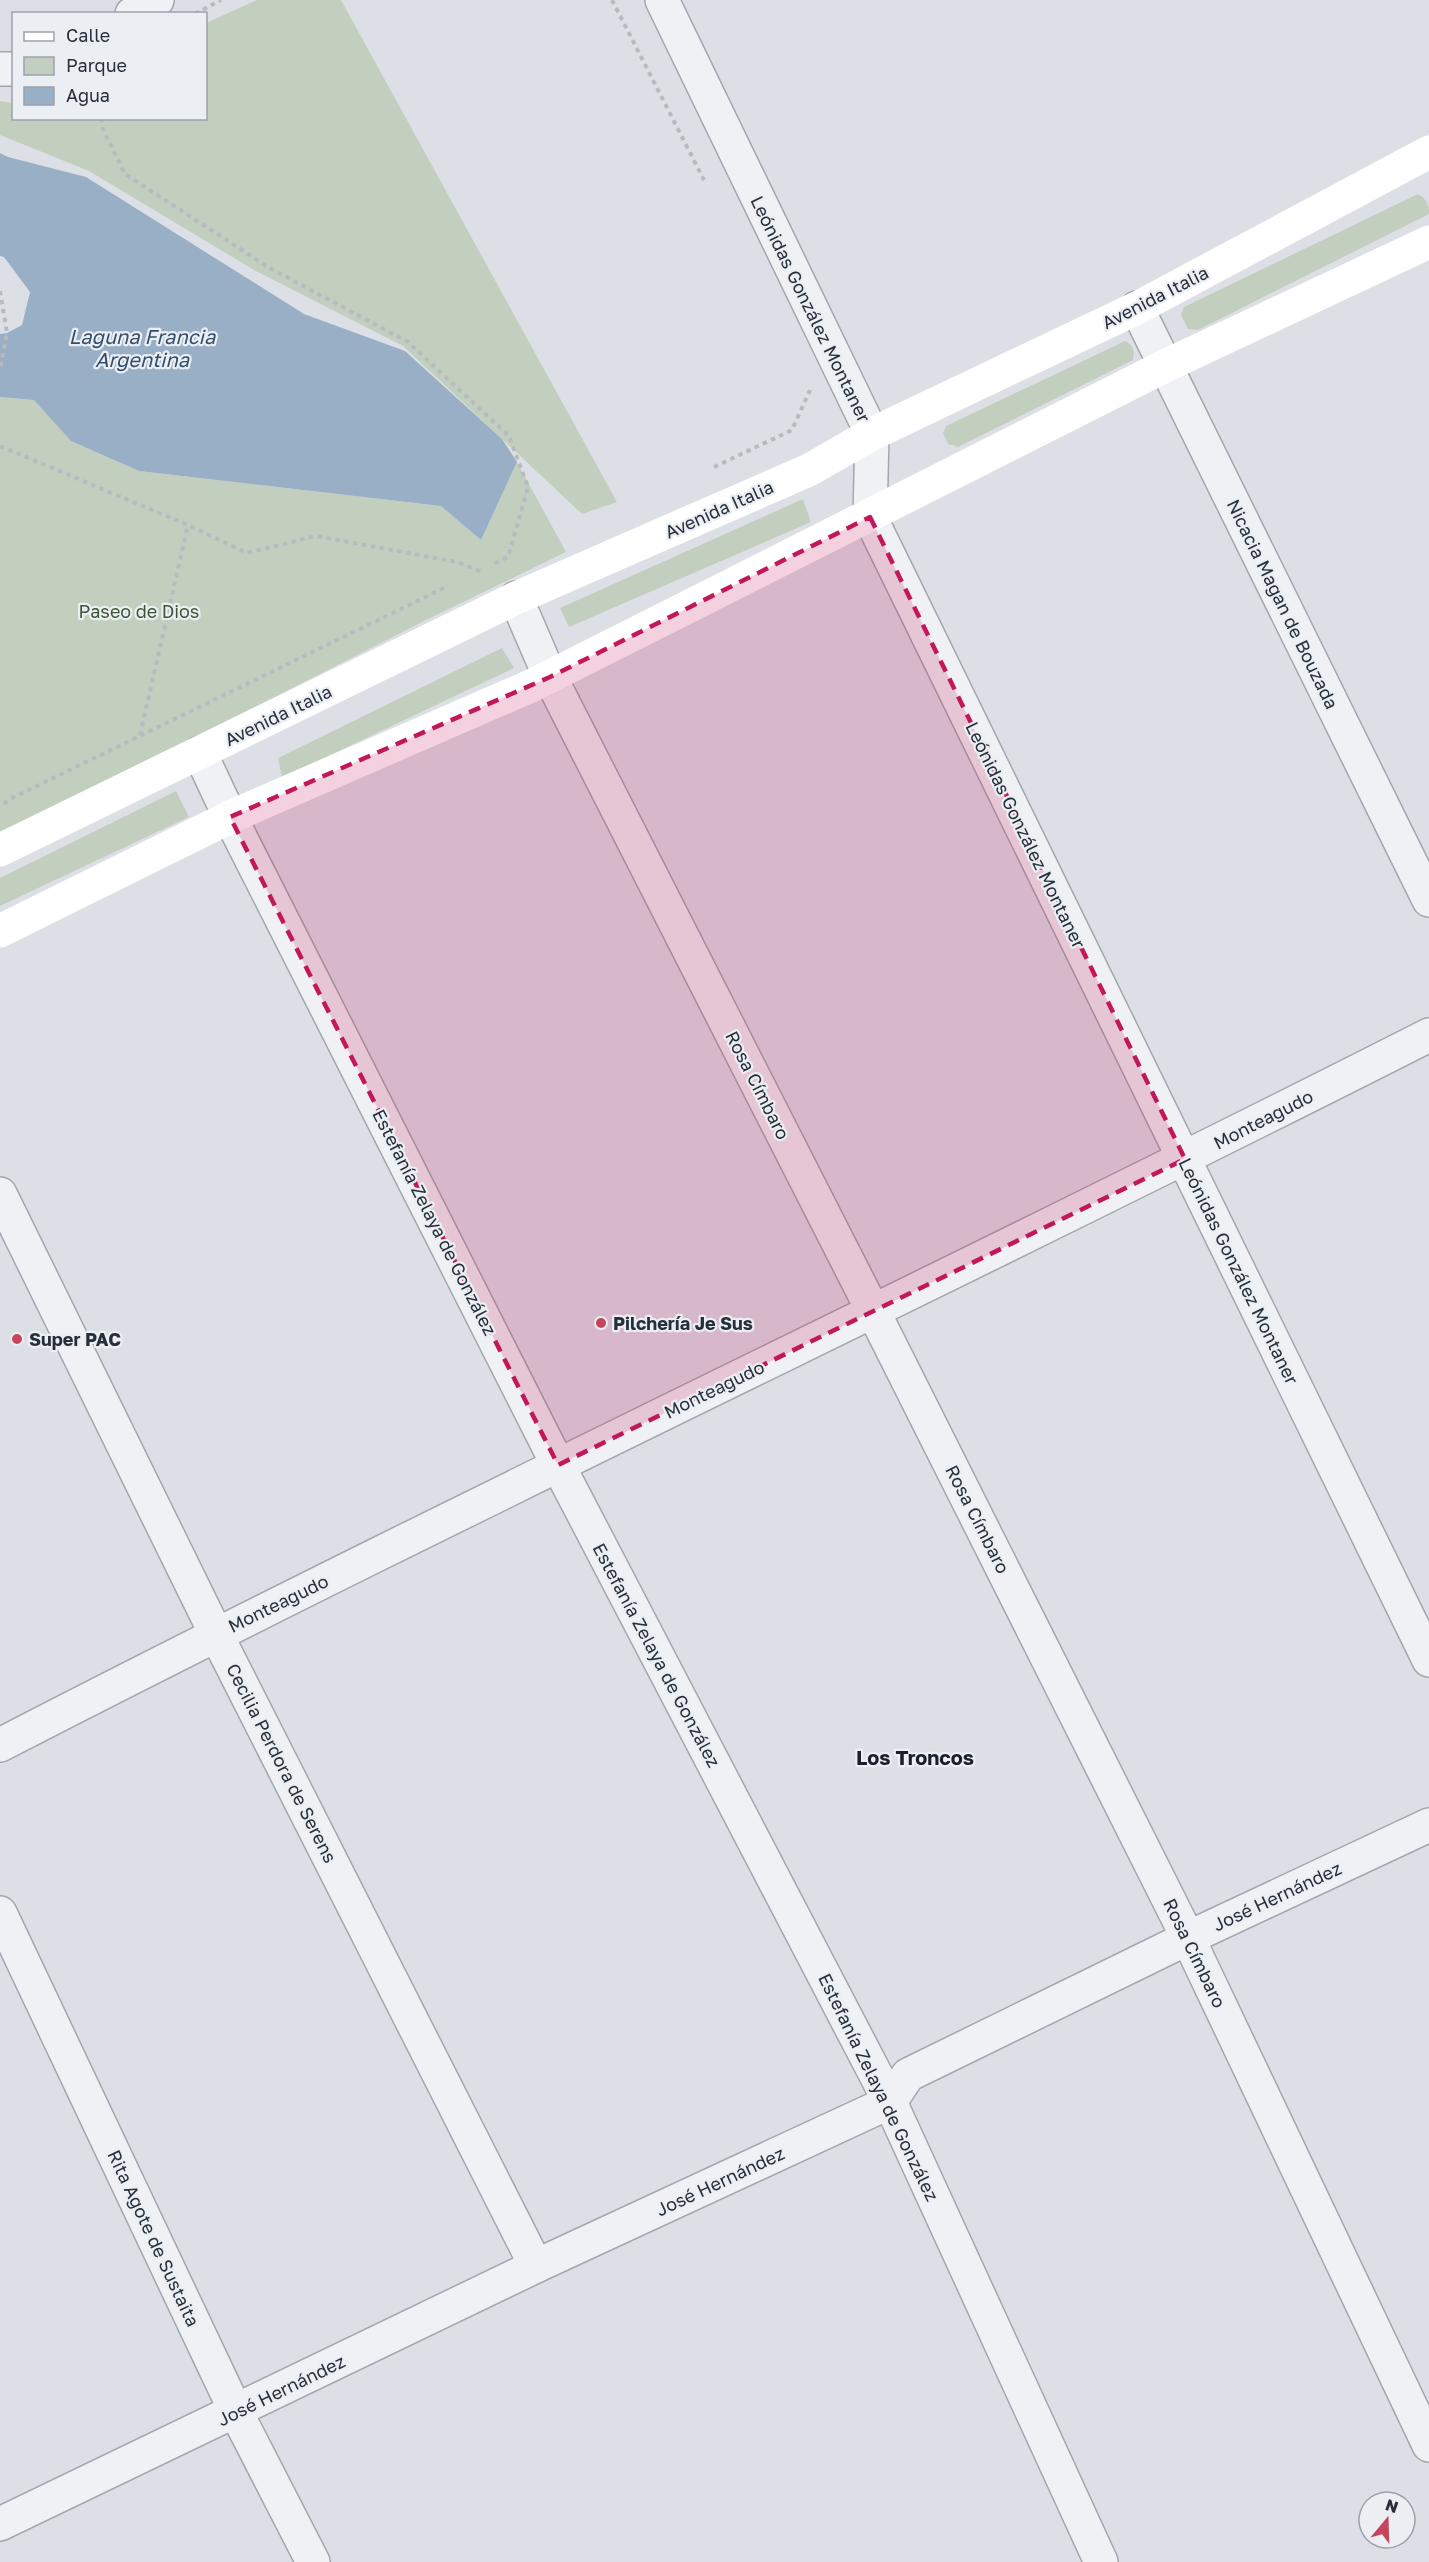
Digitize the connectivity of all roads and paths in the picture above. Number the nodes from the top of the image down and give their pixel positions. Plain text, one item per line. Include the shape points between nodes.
1 (157, 0) edge
2 (221, 0) edge
3 (612, 0) edge
4 (662, 0) edge
5 (136, 12) edge
6 (199, 12) edge
7 (101, 120) edge
8 (1429, 152) edge
9 (709, 188) dead end
10 (1429, 242) edge
11 (0, 291) edge
12 (1137, 308) junction
13 (1165, 366) junction
14 (0, 369) edge
15 (811, 387) dead end
16 (872, 434) junction
17 (0, 446) edge
18 (708, 470) dead end
19 (870, 517) junction
20 (188, 525) junction
21 (518, 554) dead end
22 (508, 557) junction
23 (480, 571) junction
24 (470, 576) dead end
25 (448, 586) dead end
26 (516, 598) junction
27 (550, 676) junction
28 (140, 735) junction
29 (200, 753) junction
30 (0, 808) edge
31 (230, 817) junction
32 (0, 850) edge
33 (1429, 900) edge
34 (0, 931) edge
35 (1429, 1035) edge
36 (1185, 1159) junction
37 (0, 1194) edge
38 (873, 1311) junction
39 (558, 1465) junction
40 (216, 1634) junction
41 (1429, 1660) edge
42 (0, 1745) edge
43 (1429, 1825) edge
44 (0, 1913) edge
45 (1188, 1938) junction
46 (890, 2102) junction
47 (536, 2266) junction
48 (236, 2412) junction
49 (1429, 2445) edge
50 (0, 2524) edge
51 (313, 2562) edge
52 (1101, 2562) edge

1 - 5 street
2 - 6 path
3 - 9 path
4 - 16 street, Leónidas González Montaner
7 - 22 path via 125,174 267,267 408,342 509,436 528,487
8 - 12 main road, Avenida Italia
10 - 13 main road
11 - 14 path via 8,333
12 - 13 street, Nicacia Magan de Bouzada
12 - 16 main road, Avenida Italia
13 - 19 main road
13 - 33 street, Nicacia Magan de Bouzada
15 - 18 path via 792,430
16 - 19 street, Leónidas González Montaner
16 - 26 main road, Avenida Italia via 809,470
17 - 20 path
19 - 27 main road
19 - 36 street, Leónidas González Montaner
20 - 23 path via 247,553 316,536 457,562
20 - 28 path
21 - 22 path
22 - 23 path
23 - 24 path
25 - 28 path
26 - 27 street, Rosa Címbaro
26 - 29 main road, Avenida Italia
27 - 31 main road
27 - 38 street, Rosa Címbaro
28 - 30 path via 8,800
29 - 31 street, Estefanía Zelaya de González
29 - 32 main road, Avenida Italia
31 - 34 main road
31 - 39 street, Estefanía Zelaya de González
35 - 36 street, Monteagudo
36 - 38 street, Monteagudo
36 - 41 street, Leónidas González Montaner
37 - 40 street, Cecilia Perdora de Serens
38 - 39 street, Monteagudo
38 - 45 street, Rosa Címbaro
39 - 40 street, Monteagudo
39 - 46 street, Estefanía Zelaya de González
40 - 42 street, Monteagudo
40 - 47 street, Cecilia Perdora de Serens
43 - 45 street, José Hernández
44 - 48 street, Rita Agote de Sustaita
45 - 46 street, José Hernández via 908,2075
45 - 49 street, Rosa Címbaro
46 - 47 street, José Hernández
46 - 52 street, Estefanía Zelaya de González
47 - 48 street, José Hernández
48 - 50 street, José Hernández
48 - 51 street, Rita Agote de Sustaita

